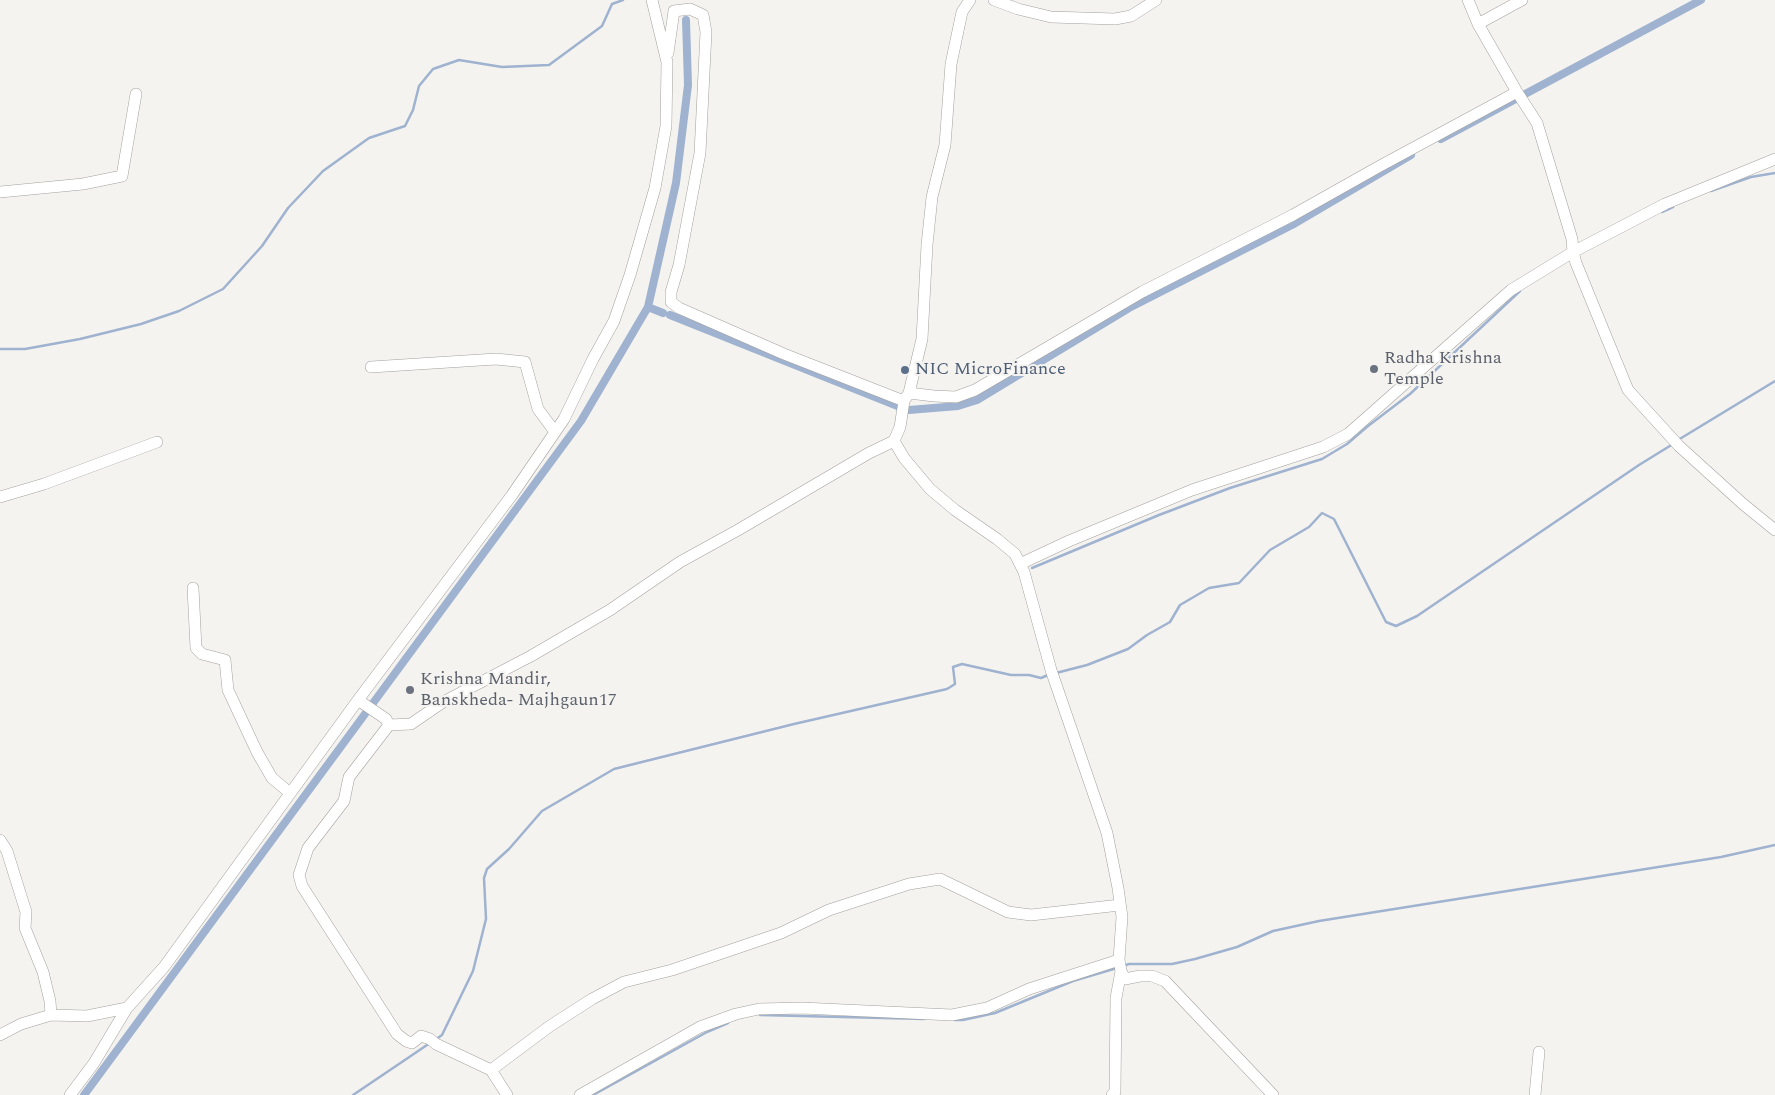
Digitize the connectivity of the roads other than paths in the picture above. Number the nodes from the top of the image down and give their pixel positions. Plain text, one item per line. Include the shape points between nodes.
1 (652, 0) edge
2 (970, 0) edge
3 (994, 0) edge
4 (1156, 0) edge
5 (1468, 0) edge
6 (1522, 0) edge
7 (1478, 24) junction
8 (667, 62) junction
9 (136, 94) dead end
10 (1519, 96) junction
11 (1775, 159) edge
12 (0, 192) edge
13 (1574, 256) junction
14 (371, 367) dead end
15 (906, 397) junction
16 (555, 432) junction
17 (894, 440) junction
18 (157, 442) dead end
19 (0, 497) edge
20 (1775, 530) edge
21 (1020, 564) junction
22 (193, 588) dead end
23 (363, 703) junction
24 (386, 721) junction
25 (290, 793) junction
26 (0, 840) edge
27 (1120, 905) junction
28 (1120, 965) junction
29 (126, 1008) junction
30 (51, 1015) junction
31 (0, 1035) edge
32 (1539, 1052) dead end
33 (492, 1070) junction
34 (70, 1095) edge
35 (507, 1095) edge
36 (580, 1095) edge
37 (1112, 1095) edge
38 (1273, 1095) edge
39 (1534, 1095) edge

1 - 8 street
2 - 15 street via 962,12 951,64 945,145 932,197 922,339
3 - 4 street via 1051,17 1115,19 1131,16
5 - 7 street
6 - 7 street
7 - 10 street
8 - 15 street via 674,11 690,9 703,15 706,32 700,153 671,292 672,302 784,354
8 - 16 street via 666,126 656,188 630,275 614,322
9 - 12 street via 122,176 83,184
10 - 13 street via 1536,122 1572,239
10 - 15 street via 1142,292 975,390 956,397
11 - 13 street via 1665,204
13 - 20 street via 1628,390 1676,442
13 - 21 street via 1511,290 1348,434 1323,447 1192,490
14 - 16 street via 496,359 525,362 538,410
15 - 17 street
16 - 23 street
17 - 21 street via 904,458 930,489 1015,554
17 - 24 street via 680,562 610,610 443,702 410,724
18 - 19 street
21 - 27 street via 1107,833
22 - 25 street via 196,648 202,654 225,660 228,690 256,752 272,778
23 - 24 street
23 - 25 street
24 - 33 street via 349,777 344,801 308,848 299,875 302,886 397,1034 412,1043 422,1036
25 - 29 street via 164,966
26 - 30 street via 7,851 26,912 25,928 43,972
27 - 28 street
27 - 33 street via 1031,915 1008,912 940,879 910,884 829,910 781,933 672,970 624,982 550,1026
28 - 36 street via 1030,989 987,1008 952,1015 802,1008 758,1009 736,1014 700,1027
28 - 37 street via 1116,998 1115,1092
28 - 38 street via 1125,979 1152,976 1165,981
29 - 30 street via 87,1016
29 - 34 street via 94,1063
30 - 31 street via 20,1024
32 - 39 street
33 - 35 street

